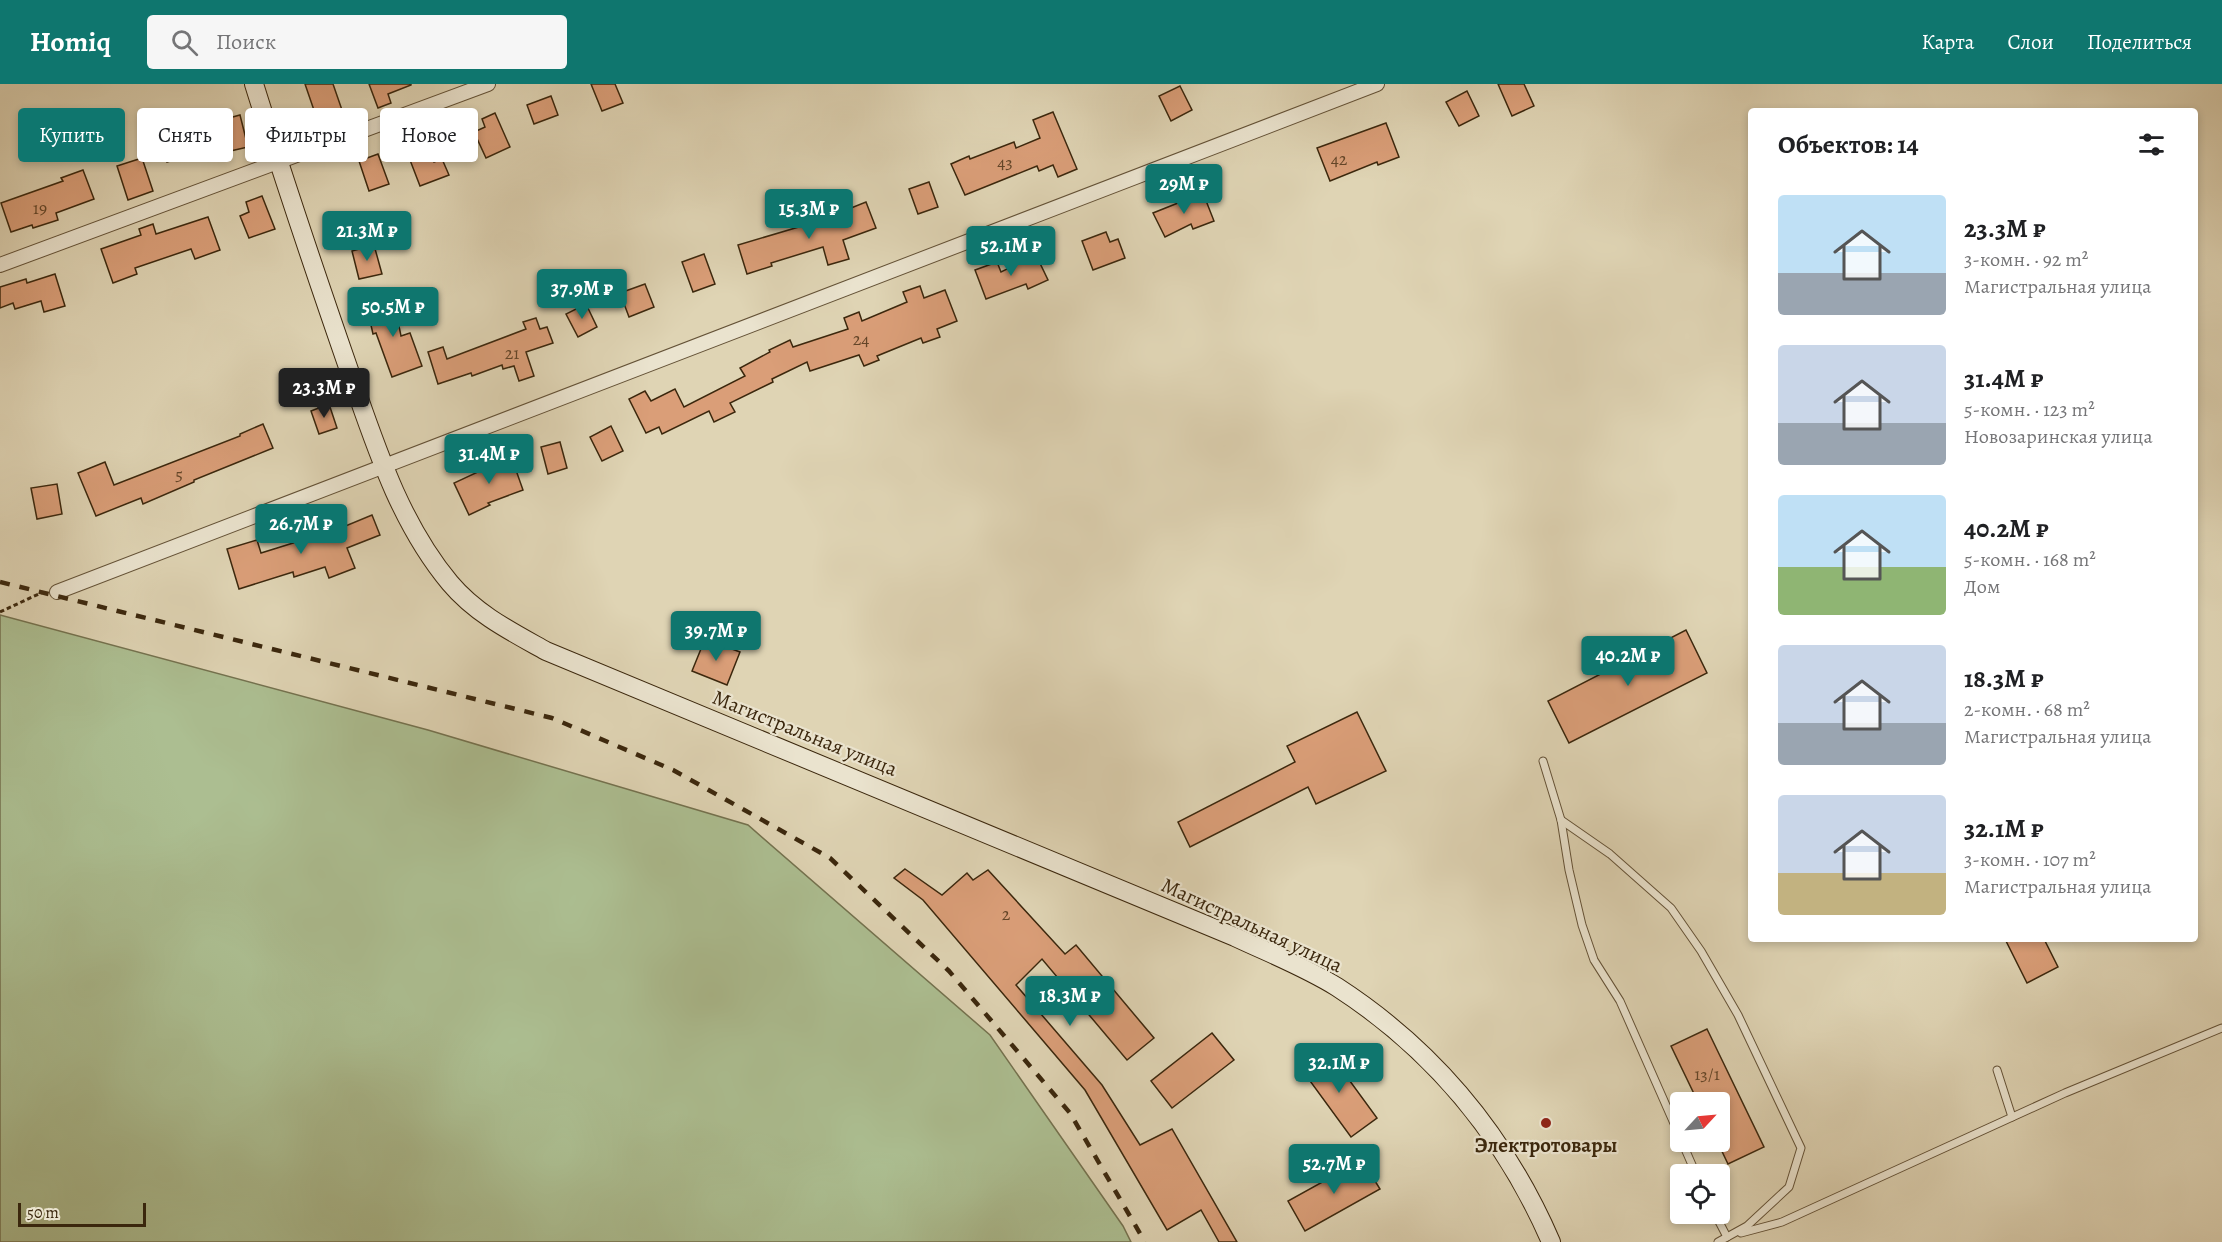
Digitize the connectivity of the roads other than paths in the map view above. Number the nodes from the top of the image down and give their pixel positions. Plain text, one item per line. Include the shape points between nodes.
1 (254, 84) edge
2 (488, 84) edge
3 (1377, 84) edge
4 (262, 108) edge
5 (368, 129) edge
6 (279, 162) joint
7 (0, 265) edge
8 (383, 466) junction
9 (57, 592) road end
10 (1543, 761) dead end
11 (1561, 820) junction
12 (2222, 1028) edge
13 (1996, 1070) dead end
14 (1670, 1114) edge
15 (2012, 1117) junction
16 (1720, 1224) edge
17 (1727, 1238) junction
18 (1551, 1242) edge
19 (1718, 1242) edge

1 - 4 main road, Магистральная улица
2 - 5 street
3 - 8 street
6 - 7 street
6 - 8 main road, Магистральная улица
8 - 9 street
8 - 18 main road, Магистральная улица via 412,528 451,584 493,622 546,651 1235,937 1335,986 1410,1041 1447,1079 1510,1162
10 - 11 lane
11 - 14 lane via 1569,870 1594,960 1620,1000
11 - 17 lane via 1610,854 1671,908 1738,1015 1801,1148 1789,1187 1747,1227
12 - 15 lane
13 - 15 lane
15 - 17 lane via 1782,1222
16 - 17 lane
17 - 19 lane

